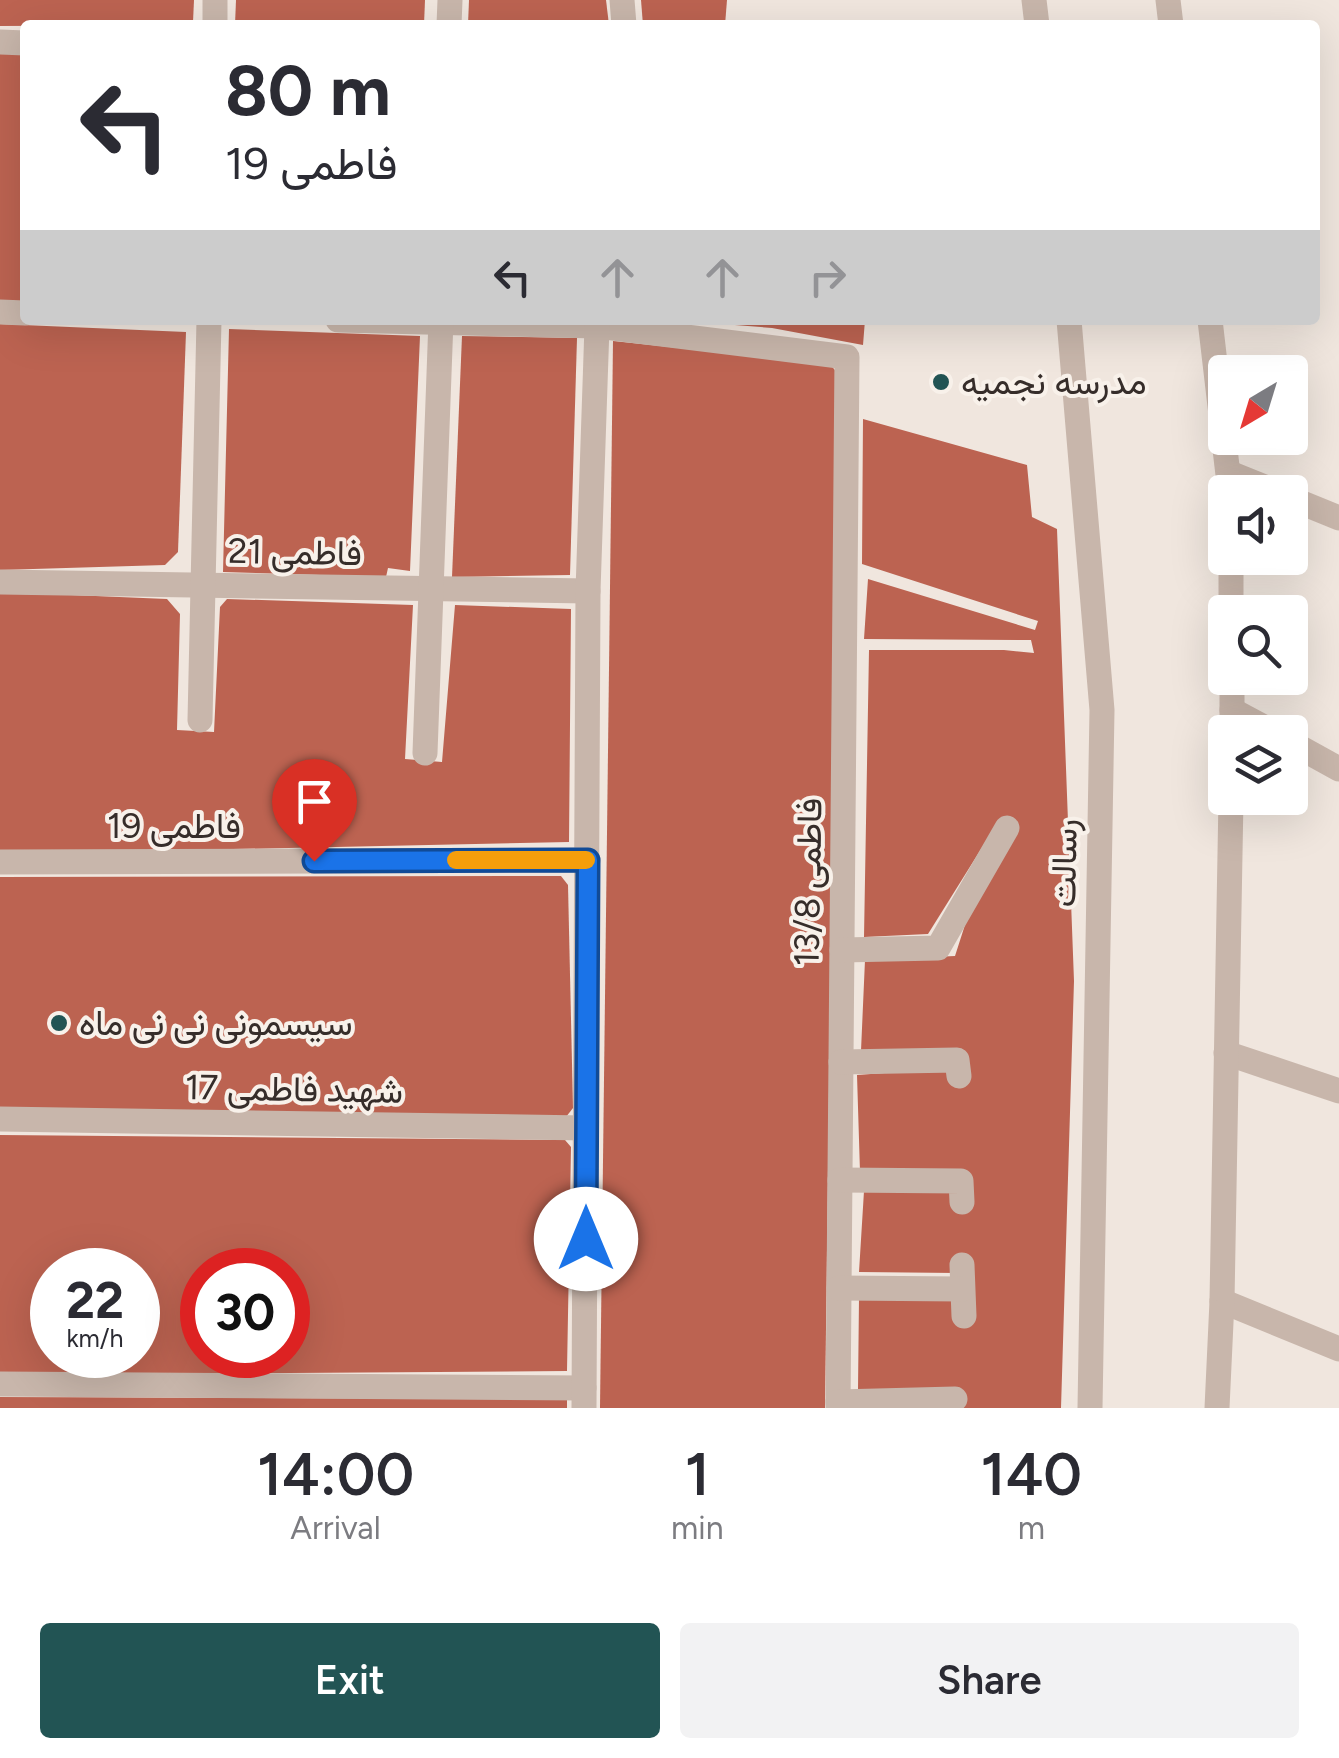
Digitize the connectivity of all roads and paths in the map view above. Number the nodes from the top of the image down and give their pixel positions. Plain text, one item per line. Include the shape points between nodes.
1 (209, 325) edge
2 (441, 325) edge
3 (566, 325) edge
4 (1069, 325) edge
5 (1211, 325) edge
6 (597, 326) junction
7 (1229, 475) edge
8 (1308, 505) edge
9 (1339, 518) edge
10 (0, 582) edge
11 (202, 586) junction
12 (431, 589) junction
13 (588, 592) junction
14 (200, 720) dead end
15 (1308, 752) edge
16 (425, 753) dead end
17 (1339, 769) edge
18 (1231, 815) edge
19 (1007, 828) dead end
20 (588, 860) junction
21 (0, 862) edge
22 (842, 950) junction
23 (1226, 1053) junction
24 (841, 1062) junction
25 (960, 1076) dead end
26 (1339, 1090) edge
27 (0, 1119) edge
28 (586, 1128) junction
29 (840, 1180) junction
30 (962, 1202) dead end
31 (839, 1288) junction
32 (1222, 1301) junction
33 (964, 1316) dead end
34 (1339, 1349) edge
35 (0, 1384) edge
36 (584, 1398) edge
37 (956, 1399) dead end
38 (838, 1405) edge
39 (1090, 1408) edge
40 (1217, 1408) edge

1 - 11 street
2 - 12 street
3 - 6 street
4 - 39 street, رسالت via 1102,710
5 - 7 street
6 - 13 street
6 - 22 street, فاطمی 13/8 via 848,357
8 - 9 street
10 - 11 street, فاطمی 21
11 - 12 street, فاطمی 21
11 - 14 street
12 - 13 street, فاطمی 21
12 - 16 street
13 - 20 street
15 - 17 street
18 - 23 street
19 - 22 street via 938,948
20 - 21 street, فاطمی 19
20 - 28 street
22 - 24 street, فاطمی 13/8
23 - 26 street
23 - 32 street
24 - 25 street via 957,1060
24 - 29 street, فاطمی 13/8
27 - 28 street, شهید فاطمی 17
28 - 36 street
29 - 30 street via 961,1181
29 - 31 street, فاطمی 13/8
31 - 33 street via 962,1277
31 - 38 street, فاطمی 13/8
32 - 34 street
32 - 40 street
35 - 36 street
37 - 38 street

